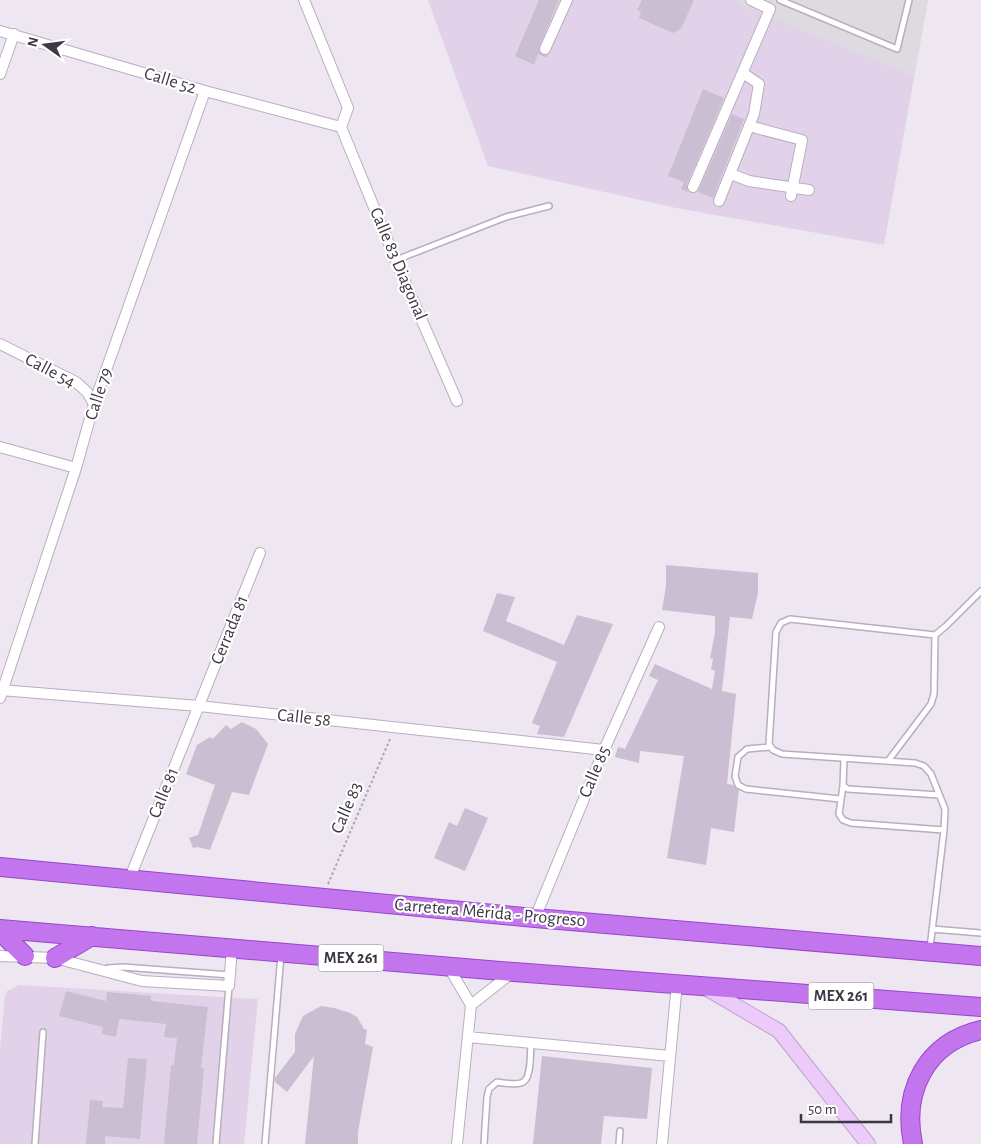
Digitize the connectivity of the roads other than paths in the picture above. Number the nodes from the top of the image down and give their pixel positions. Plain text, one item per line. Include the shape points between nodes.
1 (304, 0) edge
2 (567, 0) edge
3 (751, 0) edge
4 (780, 0) edge
5 (909, 0) edge
6 (0, 31) edge
7 (14, 34) junction
8 (545, 49) dead end
9 (742, 73) junction
10 (0, 74) edge
11 (205, 91) junction
12 (749, 126) junction
13 (341, 127) junction
14 (731, 174) junction
15 (693, 187) dead end
16 (809, 190) dead end
17 (791, 196) dead end
18 (719, 201) dead end
19 (549, 206) dead end
20 (396, 261) junction
21 (0, 344) edge
22 (457, 401) dead end
23 (94, 404) junction
24 (0, 447) edge
25 (76, 468) junction
26 (260, 553) dead end
27 (981, 591) edge
28 (659, 627) dead end
29 (936, 635) junction
30 (1, 695) edge
31 (199, 706) junction
32 (770, 747) junction
33 (604, 750) junction
34 (844, 758) junction
35 (888, 761) junction
36 (843, 786) junction
37 (939, 795) junction
38 (840, 799) junction
39 (944, 830) junction
40 (0, 867) edge
41 (129, 880) junction
42 (535, 918) junction
43 (932, 929) junction
44 (0, 930) edge
45 (981, 933) edge
46 (92, 936) junction
47 (232, 948) junction
48 (981, 950) edge
49 (937, 951) junction
50 (281, 952) junction
51 (0, 956) edge
52 (25, 956) junction
53 (981, 956) edge
54 (54, 958) junction
55 (448, 966) junction
56 (514, 972) junction
57 (229, 980) junction
58 (677, 983) junction
59 (701, 985) junction
60 (470, 1005) junction
61 (981, 1007) edge
62 (981, 1030) edge
63 (43, 1032) dead end
64 (468, 1037) junction
65 (531, 1043) junction
66 (670, 1056) junction
67 (620, 1131) dead end
68 (35, 1144) edge
69 (216, 1144) edge
70 (265, 1144) edge
71 (457, 1144) edge
72 (484, 1144) edge
73 (618, 1144) edge
74 (662, 1144) edge
75 (868, 1144) edge
76 (913, 1144) edge

1 - 13 street via 348,108
2 - 8 street
3 - 9 street via 770,9
4 - 5 lane via 897,49
6 - 7 street, Calle 52
7 - 10 street
7 - 11 street, Calle 52
9 - 12 street via 759,84
9 - 15 street
11 - 13 street, Calle 52
11 - 23 street, Calle 79
12 - 14 street
12 - 17 street via 802,140
13 - 20 street, Calle 83 Diagonal
14 - 16 street via 749,181
14 - 18 street
19 - 20 lane via 506,216
20 - 22 street, Calle 83 Diagonal
21 - 23 street, Calle 54 via 76,382
23 - 25 street, Calle 79
24 - 25 street
25 - 30 street, Calle 79
26 - 31 street, Cerrada 81
27 - 29 lane
28 - 33 street, Calle 85
29 - 32 lane via 790,619 781,623 776,632
29 - 35 lane via 931,704
30 - 31 street, Calle 58
31 - 33 street, Calle 58
31 - 41 street, Calle 81
32 - 34 lane via 782,754
32 - 38 lane via 747,749 738,757 735,776 738,785 746,789
33 - 42 street, Calle 85
34 - 35 lane
34 - 36 lane
35 - 37 lane via 924,766 931,774
36 - 37 lane via 848,789
36 - 38 lane
37 - 39 lane via 944,809
38 - 39 lane via 839,814 851,823
39 - 43 lane
40 - 41 highway, Carretera Mérida - Progreso
41 - 42 highway, Carretera Mérida - Progreso
42 - 49 highway, Carretera Mérida - Progreso
43 - 45 lane
43 - 49 lane
44 - 46 highway, MEX 261
44 - 52 highway
46 - 47 highway, MEX 261
46 - 54 highway
47 - 50 highway, MEX 261
47 - 57 street
48 - 49 main road
49 - 53 highway, Carretera Mérida - Progreso
50 - 55 highway, MEX 261
50 - 70 lane
51 - 52 street
52 - 54 street
54 - 57 street via 142,981
55 - 56 highway, MEX 261
55 - 60 street
56 - 58 highway, MEX 261
56 - 60 street
57 - 69 lane
58 - 59 highway, MEX 261
58 - 66 street
59 - 61 highway, MEX 261
59 - 75 main road via 779,1031
60 - 64 street
62 - 76 highway via 944,1046 923,1070 911,1103
63 - 68 lane
64 - 65 street
64 - 71 street
65 - 66 street
65 - 72 lane via 526,1081 497,1082 489,1089
66 - 74 street
67 - 73 lane

